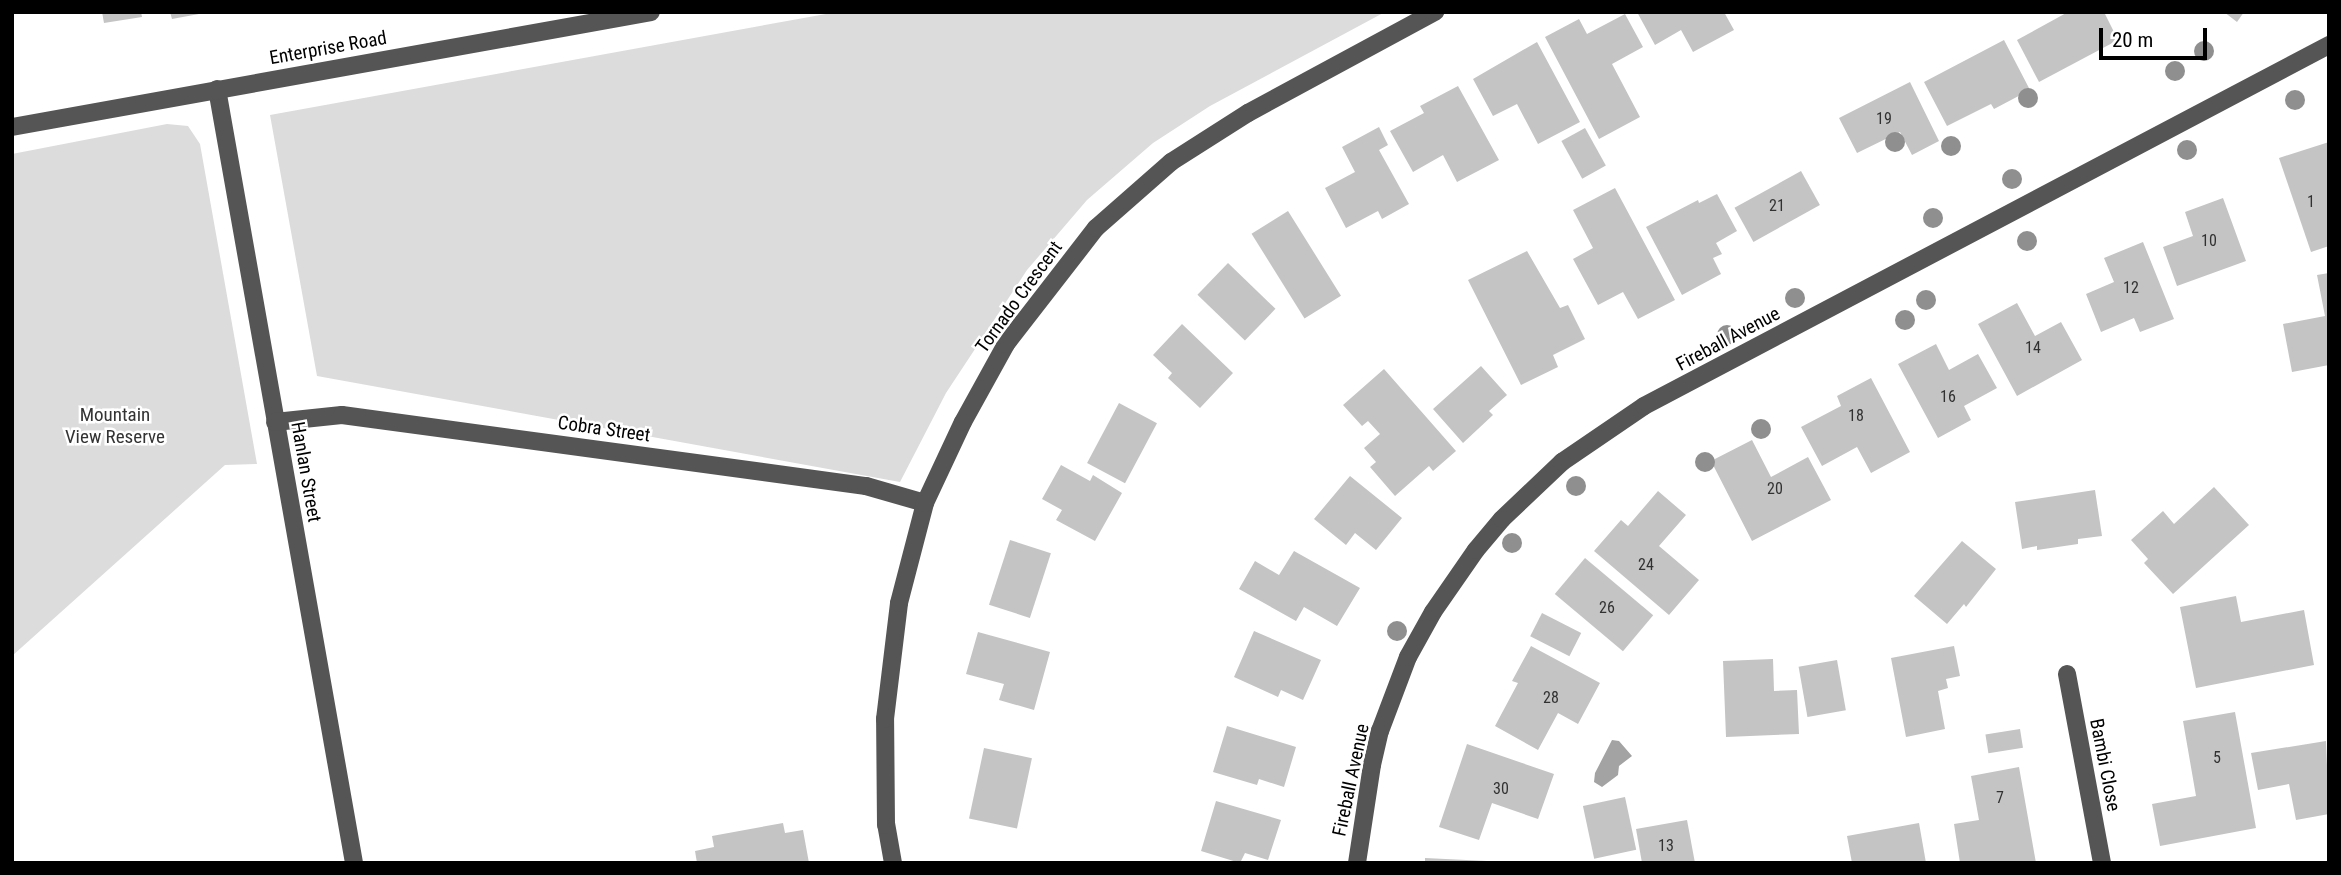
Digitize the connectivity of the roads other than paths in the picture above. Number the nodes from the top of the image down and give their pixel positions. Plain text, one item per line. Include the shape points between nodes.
1 (650, 12) edge
2 (1435, 12) edge
3 (2329, 45) edge
4 (217, 89) junction
5 (12, 127) edge
6 (275, 422) junction
7 (925, 503) junction
8 (2067, 674) dead end
9 (354, 863) edge
10 (893, 863) edge
11 (1357, 863) edge
12 (2102, 863) edge

1 - 4 street, Enterprise Road
2 - 7 street, Tornado Crescent via 1237,120 1171,162 1096,228 1006,344
3 - 11 street, Fireball Avenue via 1644,406 1562,462 1476,550 1408,657 1372,765
4 - 5 street, Enterprise Road
4 - 6 street, Hanlan Street
6 - 7 street, Cobra Street via 342,415 866,486
6 - 9 street, Hanlan Street
7 - 10 street, Tornado Crescent via 899,603 885,719 886,825
8 - 12 street, Bambi Close

